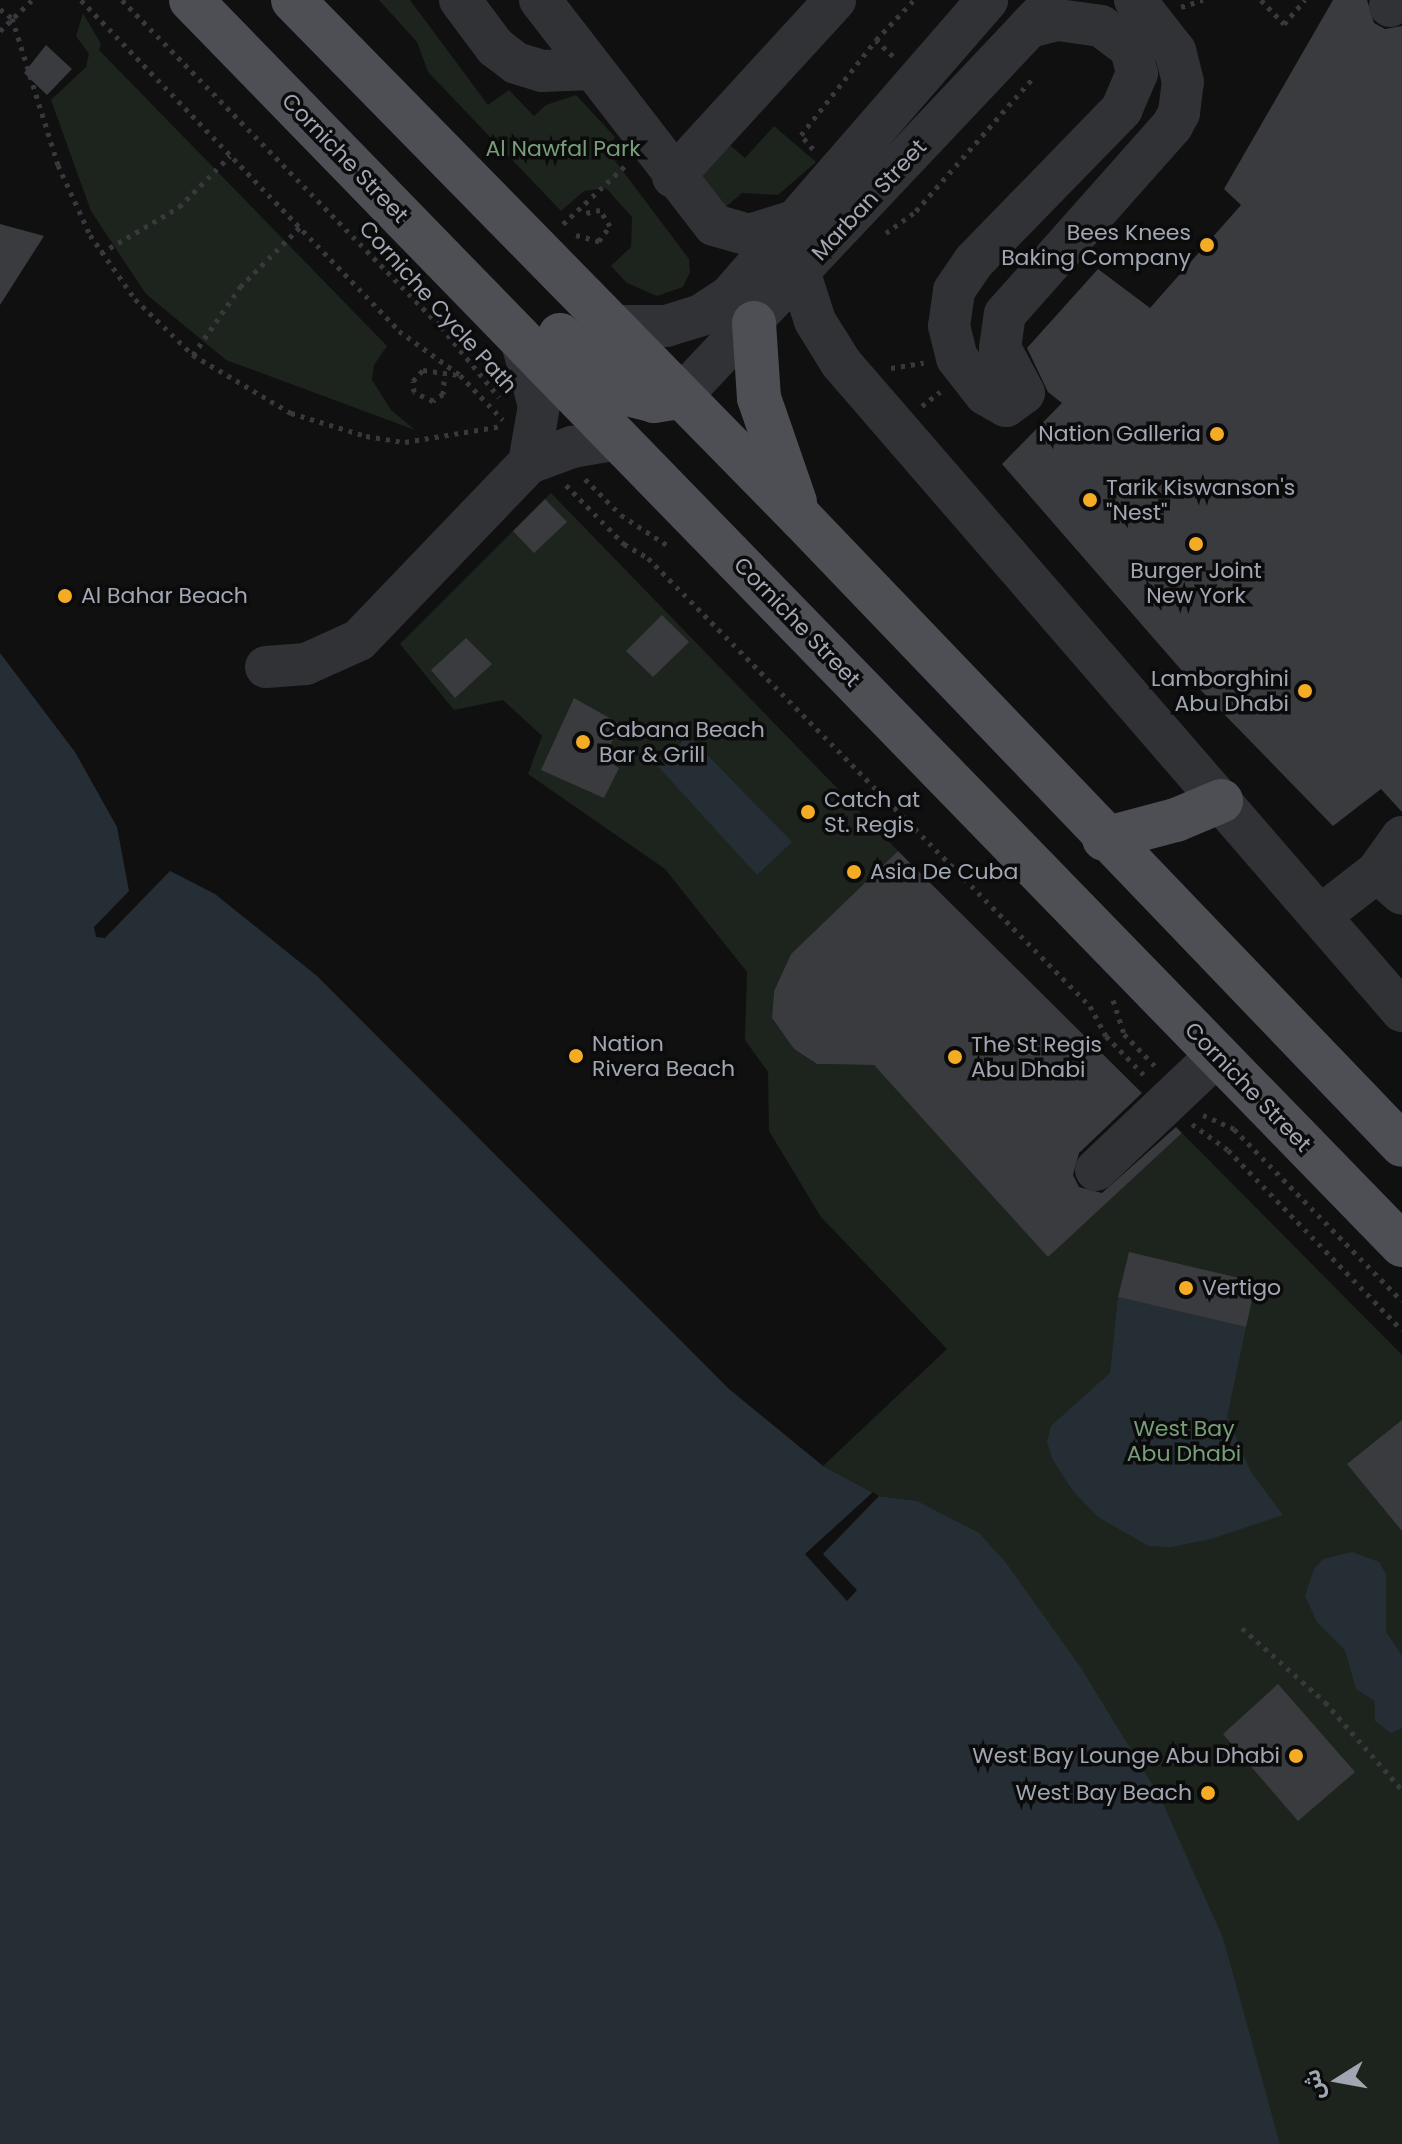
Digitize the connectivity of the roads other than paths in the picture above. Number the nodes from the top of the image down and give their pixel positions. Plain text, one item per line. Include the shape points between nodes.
1 (191, 0) edge
2 (293, 0) edge
3 (460, 0) edge
4 (540, 0) edge
5 (835, 0) edge
6 (987, 0) edge
7 (1135, 0) edge
8 (1042, 14) edge
9 (592, 69) junction
10 (284, 95) junction
11 (1122, 109) junction
12 (1172, 126) junction
13 (673, 177) junction
14 (802, 218) junction
15 (800, 274) junction
16 (754, 323) junction
17 (610, 326) junction
18 (521, 339) junction
19 (680, 397) junction
20 (619, 439) junction
21 (534, 460) junction
22 (802, 519) junction
23 (266, 667) dead end
24 (1221, 801) junction
25 (1402, 837) edge
26 (1104, 839) junction
27 (1390, 883) edge
28 (1320, 916) junction
29 (1402, 1011) edge
30 (1217, 1055) junction
31 (1402, 1145) edge
32 (1096, 1170) dead end
33 (1402, 1245) edge

1 - 10 main road, Corniche Street
2 - 17 main road
3 - 9 street via 495,47 516,63 542,71
4 - 9 street
5 - 13 street
6 - 14 street, Marban Street
7 - 12 street via 1167,38 1181,66 1182,97
8 - 11 street via 1101,26 1123,39 1137,73
8 - 15 street, Marban Street
9 - 13 street
10 - 18 main road, Corniche Street
10 - 19 main road via 340,119 379,150 612,386 641,400
11 - 12 street
11 - 12 street via 962,275 949,309 957,358 999,404 1020,400 1023,386 1000,348 1005,314
13 - 14 street via 704,217 725,231 758,234
14 - 17 street, Marban Street via 743,284 701,315 648,329
15 - 16 street, Marban Street
15 - 24 street via 813,316 841,363
16 - 19 street, Marban Street
16 - 22 main road via 759,398
17 - 19 main road
18 - 20 main road, Corniche Street
18 - 21 street via 539,406
19 - 22 main road
20 - 21 street
20 - 30 main road, Corniche Street
21 - 23 street via 359,640 306,664
22 - 26 main road
24 - 26 main road via 1176,820
24 - 28 street
25 - 27 street
26 - 31 main road
27 - 28 street
28 - 29 street
30 - 32 street
30 - 33 main road, Corniche Street

